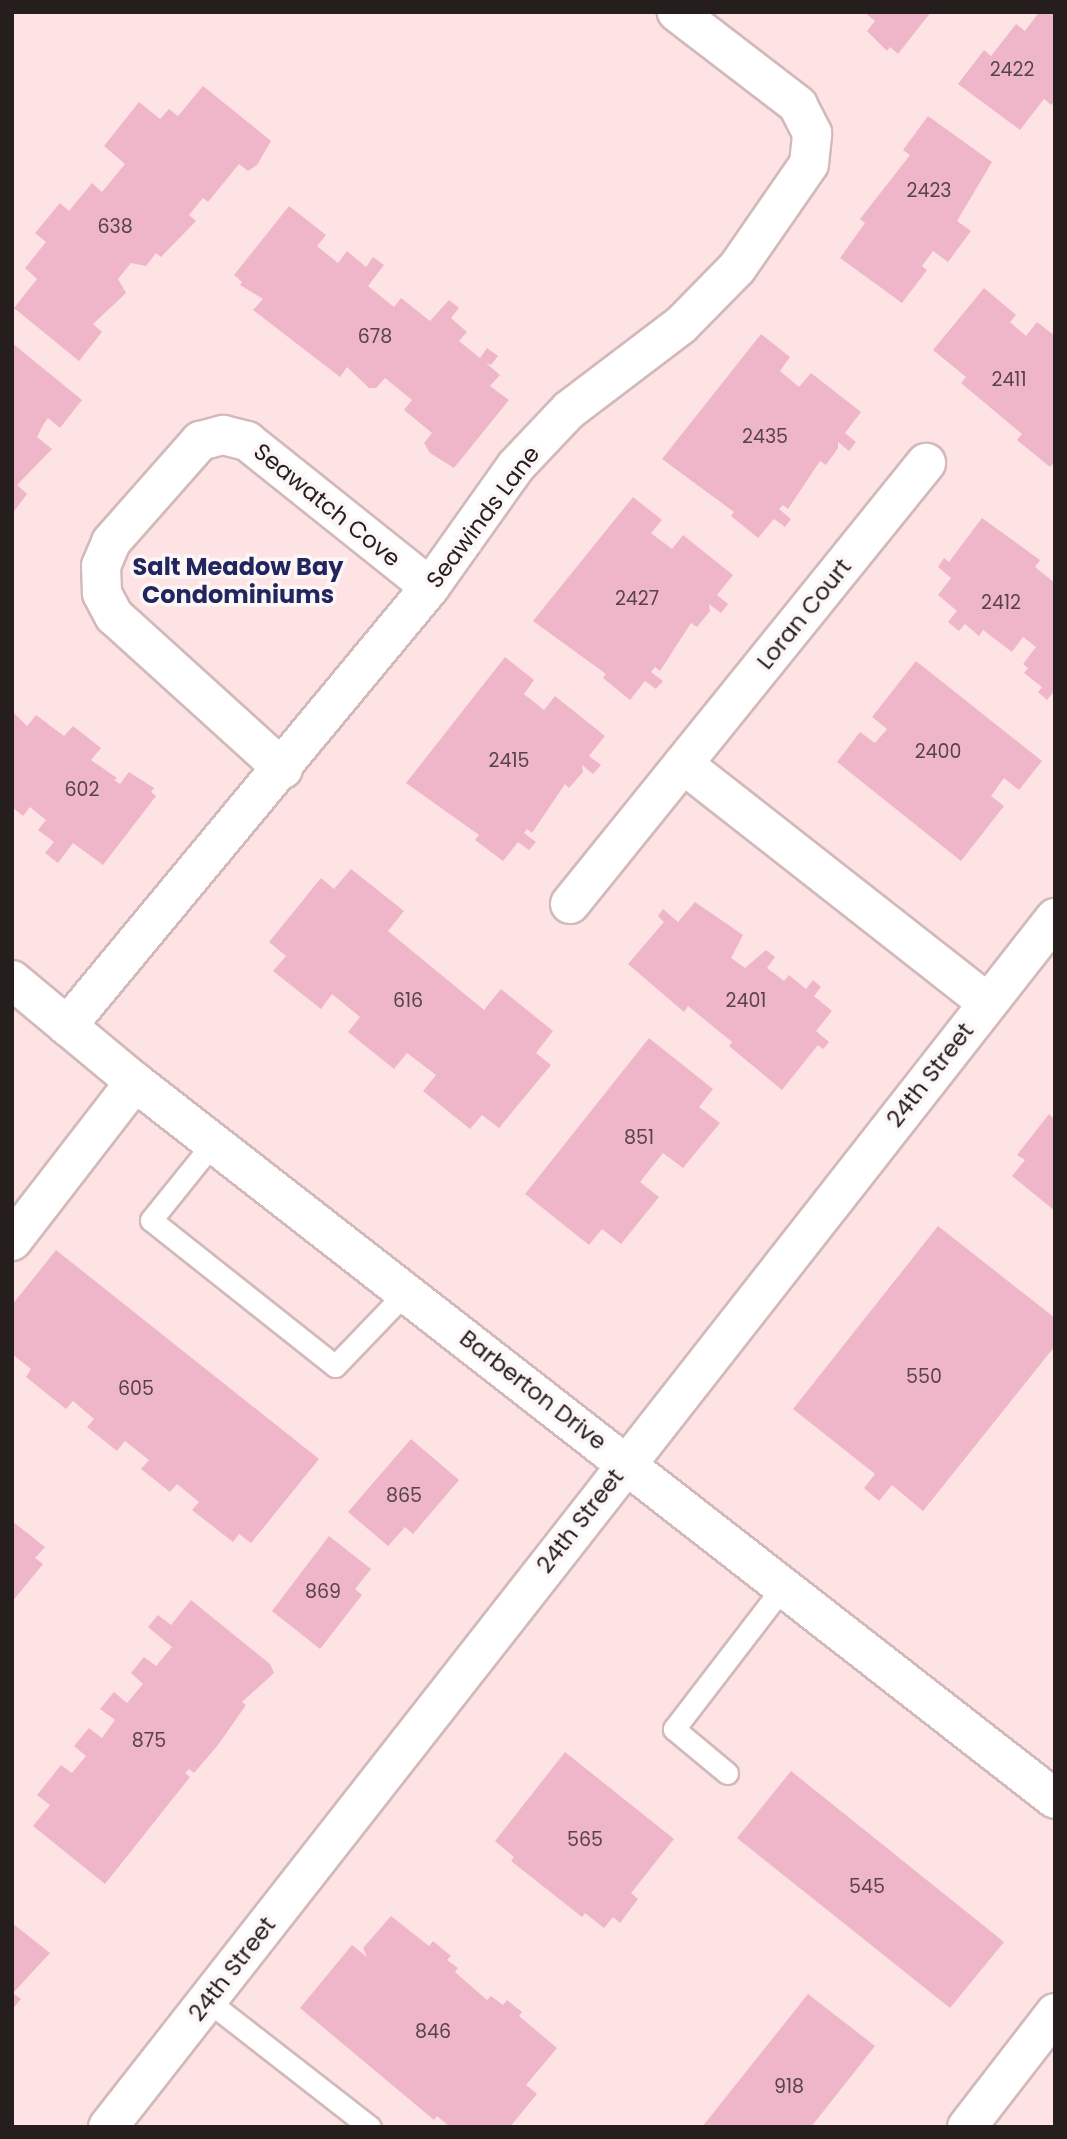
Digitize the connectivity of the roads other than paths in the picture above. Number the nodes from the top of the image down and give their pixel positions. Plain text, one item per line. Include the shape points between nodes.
1 (677, 12) edge
2 (926, 463) dead end
3 (430, 587) junction
4 (683, 764) junction
5 (283, 769) junction
6 (570, 904) dead end
7 (1055, 918) edge
8 (12, 980) edge
9 (988, 1002) junction
10 (67, 1026) junction
11 (135, 1082) junction
12 (213, 1143) junction
13 (12, 1241) edge
14 (406, 1292) junction
15 (626, 1462) junction
16 (783, 1587) junction
17 (727, 1773) dead end
18 (1055, 1799) edge
19 (208, 2001) junction
20 (1055, 2013) edge
21 (108, 2127) edge
22 (370, 2127) edge
23 (967, 2127) edge

1 - 3 street, Seawinds Lane via 797,105 812,133 809,164 719,287 681,325 569,411 516,466
2 - 4 street, Loran Court
3 - 5 street, Seawinds Lane
3 - 5 street, Seawatch Cove via 247,441 223,435 200,441 111,542 101,566 102,593 114,616
4 - 6 street, Loran Court
4 - 9 street
5 - 10 street, Seawinds Lane
7 - 9 street, 24th Street
8 - 10 street, Barberton Drive
9 - 15 street, 24th Street
10 - 11 street, Barberton Drive
11 - 12 street, Barberton Drive
11 - 13 street
12 - 14 street, Barberton Drive
12 - 14 lane via 151,1220 335,1366
14 - 15 street, Barberton Drive
15 - 16 street, Barberton Drive
15 - 19 street, 24th Street
16 - 17 lane via 674,1729
16 - 18 street, Barberton Drive
19 - 21 street, 24th Street
19 - 22 lane
20 - 23 street

